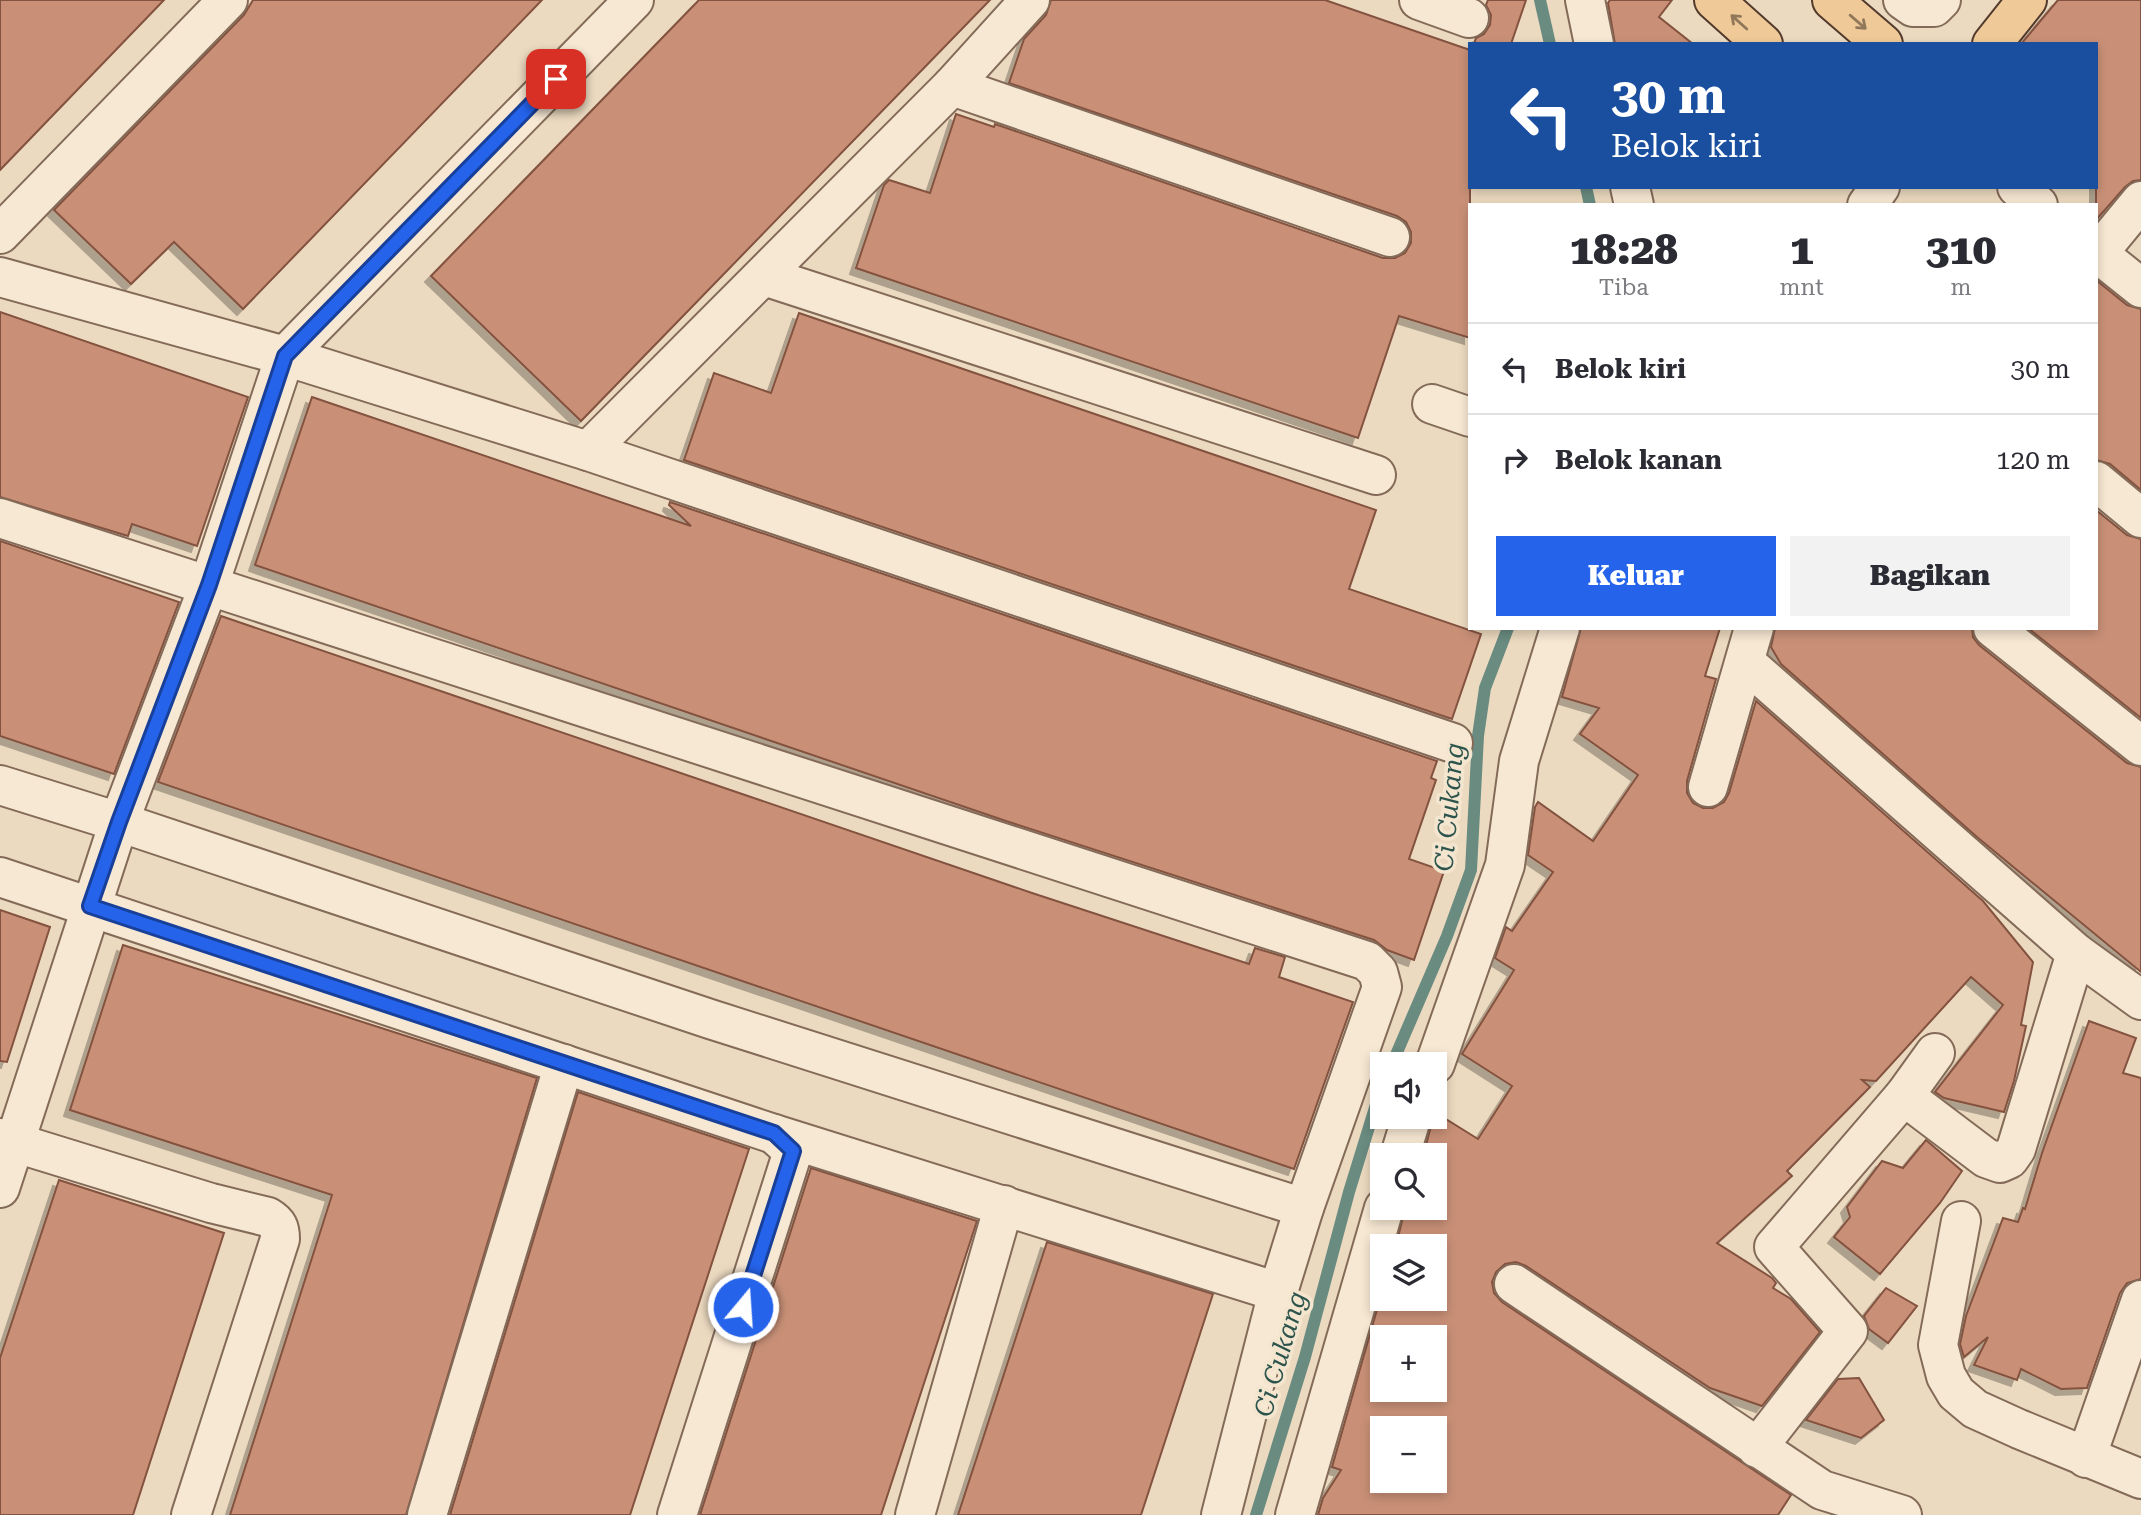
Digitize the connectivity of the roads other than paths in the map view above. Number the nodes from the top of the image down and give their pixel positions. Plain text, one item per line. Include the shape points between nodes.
1 (228, 0) edge
2 (634, 0) edge
3 (1030, 0) edge
4 (1419, 0) edge
5 (1585, 0) edge
6 (1714, 0) edge
7 (1832, 0) edge
8 (1903, 0) edge
9 (1941, 0) edge
10 (2027, 0) edge
11 (1469, 18) dead end
12 (1594, 42) edge
13 (1761, 42) edge
14 (1881, 42) edge
15 (1994, 42) edge
16 (952, 86) junction
17 (2019, 189) edge
18 (2141, 201) edge
19 (2036, 203) edge
20 (0, 234) edge
21 (1390, 237) dead end
22 (2098, 252) edge
23 (2098, 254) edge
24 (764, 276) junction
25 (0, 277) edge
26 (2141, 288) edge
27 (285, 356) junction
28 (1432, 404) dead end
29 (1468, 416) edge
30 (588, 451) junction
31 (1376, 475) dead end
32 (2098, 483) edge
33 (0, 518) edge
34 (2141, 518) edge
35 (209, 585) junction
36 (1559, 630) edge
37 (1996, 630) edge
38 (1750, 645) edge
39 (1453, 743) dead end
40 (2141, 746) edge
41 (0, 785) edge
42 (1709, 787) dead end
43 (119, 822) junction
44 (0, 877) edge
45 (90, 906) junction
46 (2076, 953) junction
47 (2141, 1000) edge
48 (1439, 1052) edge
49 (1935, 1053) dead end
50 (564, 1064) junction
51 (1904, 1097) junction
52 (774, 1133) junction
53 (7, 1140) edge
54 (0, 1188) edge
55 (1004, 1205) junction
56 (1304, 1208) junction
57 (1381, 1220) edge
58 (1961, 1221) dead end
59 (1514, 1284) dead end
60 (1278, 1292) junction
61 (2141, 1300) edge
62 (1757, 1448) junction
63 (2086, 1458) junction
64 (2141, 1479) edge
65 (1813, 1503) edge
66 (191, 1515) edge
67 (427, 1515) edge
68 (677, 1515) edge
69 (915, 1515) edge
70 (1221, 1515) edge
71 (1295, 1515) edge
72 (1902, 1515) edge

1 - 20 street
2 - 27 street
3 - 16 street
4 - 11 street
5 - 12 street
13 -> 6 main road
7 -> 14 main road
8 - 9 street via 1913,7 1934,7
10 - 15 main road
16 - 21 street
16 - 24 street
17 - 19 street
18 - 22 street
23 - 26 street
24 - 30 street
24 - 31 street
25 - 27 street
27 - 30 street
27 - 35 street
28 - 29 street
30 - 39 street
32 - 34 street
33 - 35 street
35 - 43 street
35 - 56 street via 1367,961 1378,972 1382,987
36 - 48 street via 1519,761 1506,865
37 - 40 street
38 - 42 street
38 - 46 street
41 - 43 street
43 - 45 street
43 - 56 street via 710,1019
44 - 45 street
45 - 50 street
45 - 53 street
46 - 47 street
46 - 51 street via 2016,1149 2009,1159 2000,1163 1986,1158
49 - 51 street
50 - 52 street
50 - 67 street
51 - 62 street via 1774,1247 1848,1331
52 - 55 street
52 - 68 street via 793,1151
53 - 54 street
53 - 66 street via 268,1217 280,1229
55 - 60 street
55 - 69 street
56 - 60 street
57 - 71 street
58 - 63 street via 1938,1345 1947,1376 1956,1393 1975,1409
59 - 62 street
60 - 70 street
61 - 63 street
62 - 65 street
63 - 64 street
65 - 72 street

